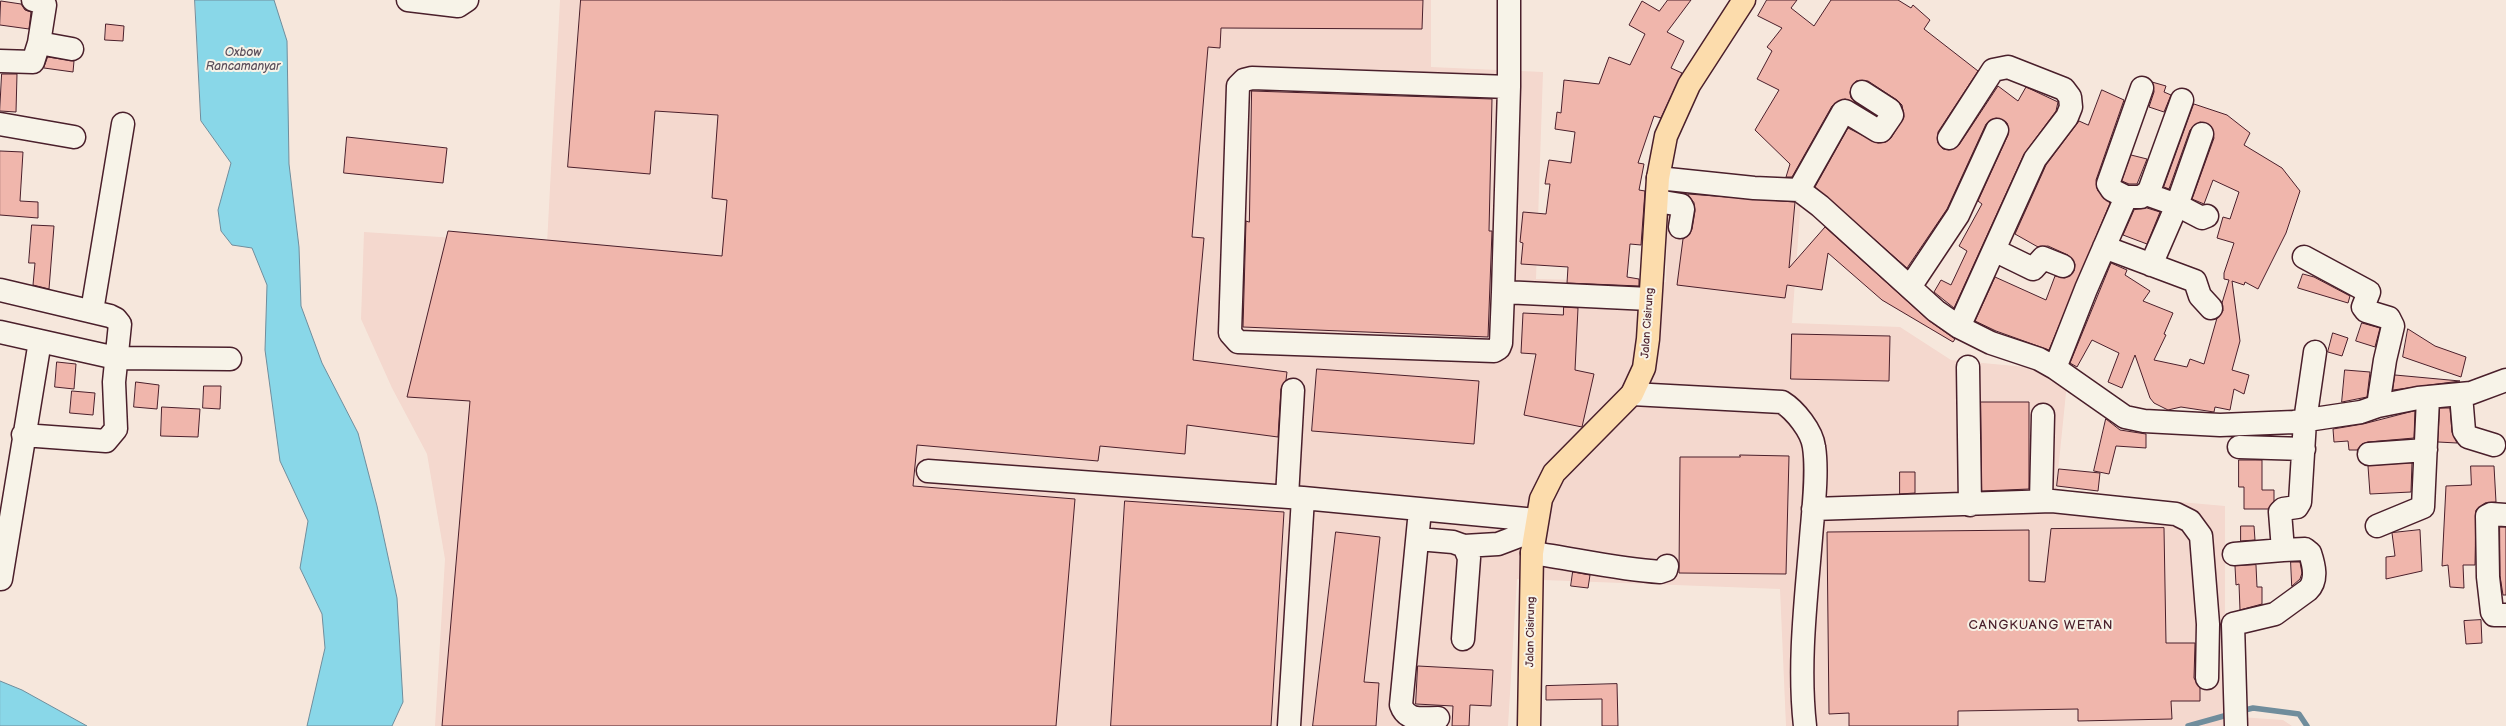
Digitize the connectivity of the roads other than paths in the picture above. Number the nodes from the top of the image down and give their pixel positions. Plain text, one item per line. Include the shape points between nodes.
1 (33, 0) edge
2 (408, 0) edge
3 (467, 0) edge
4 (1509, 0) edge
5 (1744, 0) edge
6 (38, 43) junction
7 (72, 49) dead end
8 (0, 61) edge
9 (1509, 87) junction
10 (2142, 88) dead end
11 (1862, 92) dead end
12 (2182, 100) dead end
13 (0, 124) edge
14 (123, 124) dead end
15 (1997, 130) dead end
16 (2202, 134) dead end
17 (74, 137) dead end
18 (1950, 138) dead end
19 (1658, 178) junction
20 (1799, 190) junction
21 (2136, 196) junction
22 (1657, 201) junction
23 (2177, 205) junction
24 (2207, 216) dead end
25 (1680, 227) dead end
26 (2104, 247) junction
27 (1994, 250) junction
28 (2304, 257) dead end
29 (2151, 265) junction
30 (2063, 266) dead end
31 (1910, 287) junction
32 (0, 290) edge
33 (1503, 292) junction
34 (1649, 299) junction
35 (2211, 308) dead end
36 (92, 311) junction
37 (1959, 327) junction
38 (0, 332) edge
39 (40, 341) junction
40 (2315, 352) dead end
41 (116, 358) junction
42 (230, 359) dead end
43 (1968, 367) dead end
44 (2055, 368) junction
45 (2506, 380) edge
46 (1293, 390) dead end
47 (1632, 394) junction
48 (2460, 395) junction
49 (2428, 398) junction
50 (2378, 406) junction
51 (2043, 415) dead end
52 (2306, 421) junction
53 (23, 435) junction
54 (2494, 445) dead end
55 (2239, 446) dead end
56 (2304, 449) junction
57 (2426, 450) junction
58 (2369, 454) dead end
59 (9, 467) edge
60 (928, 471) dead end
61 (1295, 498) junction
62 (2042, 501) junction
63 (1970, 506) junction
64 (1420, 510) junction
65 (1813, 510) junction
66 (2506, 515) edge
67 (1536, 525) junction
68 (2377, 526) dead end
69 (1418, 539) junction
70 (1464, 546) junction
71 (2283, 550) junction
72 (1532, 553) junction
73 (2234, 554) dead end
74 (1667, 566) dead end
75 (1, 579) dead end
76 (2506, 615) edge
77 (1462, 639) dead end
78 (2207, 678) dead end
79 (2236, 716) edge
80 (1438, 718) dead end
81 (1289, 726) edge
82 (1529, 726) edge
83 (1805, 726) edge

1 - 6 street via 42,1 45,5
2 - 3 street via 458,6
4 - 9 street
5 - 19 main road, Jalan Cisirung via 1689,85 1676,111 1666,136
6 - 7 street
6 - 8 street via 33,62
9 - 33 street
9 - 33 street via 1252,78 1244,80 1238,86 1230,333 1238,342 1494,351 1501,343
10 - 21 street via 2108,184 2112,190
11 - 20 street via 1890,110 1892,115 1881,131 1878,131 1843,112
12 - 21 street
13 - 17 street
14 - 36 street
15 - 31 street via 1958,215
16 - 23 street
18 - 27 street via 1993,70 2008,67 2064,89 2070,97 2071,107 2067,117 2035,159
19 - 20 street
19 - 22 main road, Jalan Cisirung
20 - 31 street
21 - 23 street
21 - 26 street
22 - 25 street via 1681,205
22 - 34 main road, Jalan Cisirung
23 - 24 street via 2202,218
23 - 29 street
26 - 29 street
26 - 44 street
27 - 30 street via 2033,269 2044,258
27 - 37 street
28 - 50 street via 2369,292 2363,307 2366,311 2392,321
29 - 35 street via 2195,281 2200,296
31 - 37 street via 1936,311
32 - 36 street
33 - 34 street
34 - 47 main road, Jalan Cisirung via 1644,368
36 - 41 street via 116,319 120,324
37 - 44 street via 1991,343 2039,359
38 - 39 street
39 - 41 street
39 - 53 street
40 - 52 street
41 - 42 street
41 - 53 street via 116,429 106,441
43 - 63 street
44 - 52 street via 2125,417 2144,421 2220,425
45 - 48 street via 2471,394
46 - 61 street
47 - 65 street via 1782,402 1801,419 1814,446
47 - 67 main road, Jalan Cisirung via 1554,473 1543,493
48 - 49 street
48 - 54 street via 2464,431 2468,437
49 - 50 street
49 - 57 street
50 - 52 street via 2361,412
51 - 62 street
52 - 56 street
53 - 59 street
55 - 56 street
56 - 71 street via 2299,505 2280,512
57 - 58 street
57 - 68 street via 2423,507
59 - 75 street
60 - 61 street
61 - 64 street
61 - 81 street
62 - 63 street
62 - 78 street via 2176,514 2193,524 2201,536 2208,624
63 - 65 street
64 - 67 street
64 - 69 street
65 - 83 street via 1805,611
66 - 76 street via 2487,516 2488,577 2492,612 2494,615
67 - 70 street via 1498,544
67 - 72 main road, Jalan Cisirung
69 - 70 street via 1453,542
69 - 80 street via 1401,705 1410,718
70 - 77 street via 1469,558
71 - 73 street
71 - 79 street via 2305,549 2310,553 2315,578 2308,590 2275,614 2233,624
72 - 74 street via 1582,559 1620,569 1660,572 1666,570
72 - 82 main road, Jalan Cisirung

